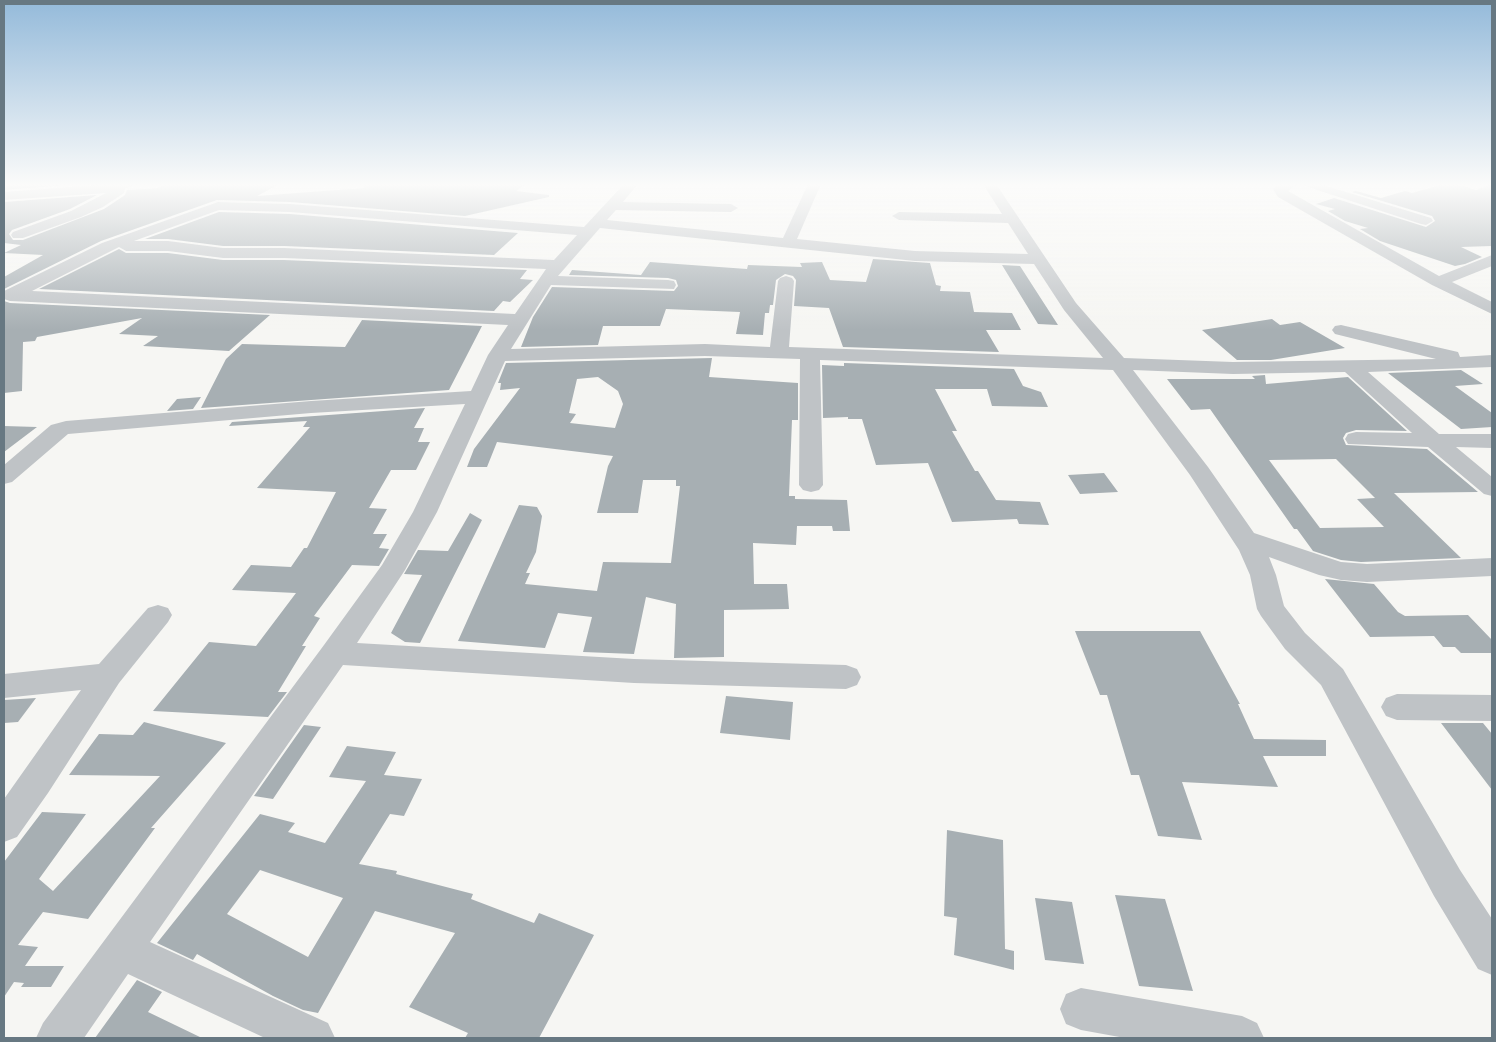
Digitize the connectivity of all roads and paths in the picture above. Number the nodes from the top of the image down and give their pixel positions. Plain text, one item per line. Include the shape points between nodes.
1 (26, 233) edge
2 (144, 233) edge
3 (588, 233) edge
4 (698, 233) edge
5 (793, 233) edge
6 (1022, 233) edge
7 (1351, 233) edge
8 (18, 235) dead end
9 (788, 244) junction
10 (107, 246) junction
11 (1038, 259) junction
12 (1492, 260) edge
13 (552, 272) junction
14 (786, 281) dead end
15 (1438, 282) junction
16 (668, 285) dead end
17 (7, 295) edge
18 (1492, 309) edge
19 (519, 320) junction
20 (1341, 330) dead end
21 (779, 354) junction
22 (498, 355) junction
23 (810, 355) junction
24 (1492, 361) edge
25 (1470, 362) junction
26 (1119, 365) junction
27 (1352, 368) junction
28 (477, 397) junction
29 (1356, 439) dead end
30 (1492, 441) edge
31 (4, 477) edge
32 (811, 485) dead end
33 (1492, 489) edge
34 (1245, 539) junction
35 (1492, 568) edge
36 (158, 615) dead end
37 (335, 653) junction
38 (108, 675) junction
39 (846, 677) dead end
40 (4, 686) edge
41 (1397, 707) dead end
42 (1492, 708) edge
43 (4, 826) edge
44 (121, 950) junction
45 (1492, 955) edge
46 (1081, 1009) dead end
47 (58, 1038) edge
48 (313, 1038) edge
49 (1242, 1038) edge

1 - 8 street
2 - 10 street
3 - 13 street
4 - 9 street
5 - 9 street
6 - 11 street
7 - 15 street
9 - 11 street via 915,256
10 - 13 street via 168,246 224,253 284,253
10 - 17 street
11 - 26 street via 1070,306
12 - 15 street
13 - 16 street
13 - 19 street
14 - 21 street
15 - 18 street
17 - 19 street
19 - 22 street
20 - 25 street
21 - 22 street via 705,350
21 - 23 street
22 - 28 street
23 - 26 street
23 - 32 street
24 - 25 street
25 - 27 street
26 - 27 street
26 - 34 street via 1200,472
27 - 33 street
28 - 31 street via 311,407 66,428 58,430
28 - 37 street via 425,512 392,570
29 - 30 street
34 - 35 street via 1341,571
34 - 45 street via 1263,576 1271,609 1295,641 1332,677 1447,883
36 - 38 street
37 - 39 street via 634,671
37 - 44 street
38 - 40 street
38 - 43 street
41 - 42 street
44 - 47 street
44 - 48 street
46 - 49 street

